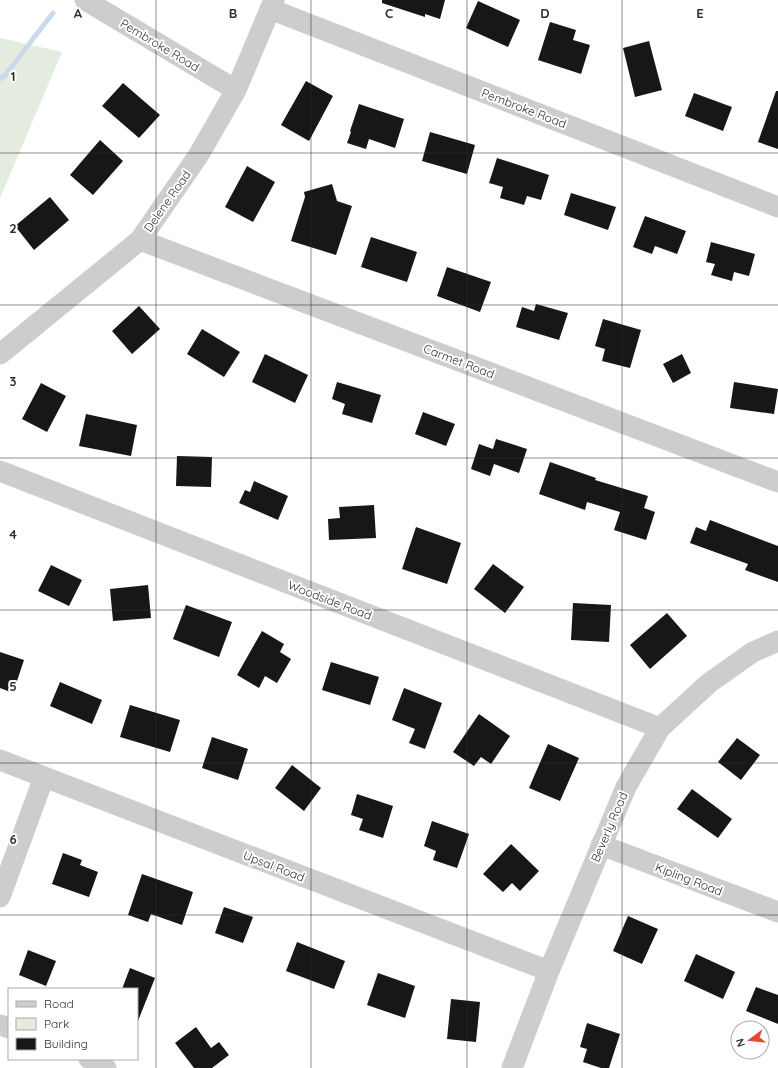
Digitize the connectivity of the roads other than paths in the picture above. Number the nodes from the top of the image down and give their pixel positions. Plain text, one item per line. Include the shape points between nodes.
1 (85, 0) edge
2 (272, 5) edge
3 (236, 90) junction
4 (778, 207) edge
5 (140, 240) junction
6 (0, 354) edge
7 (0, 471) edge
8 (778, 482) edge
9 (778, 641) edge
10 (660, 728) junction
11 (0, 760) edge
12 (44, 777) junction
13 (601, 845) junction
14 (0, 897) edge
15 (778, 912) edge
16 (549, 971) junction
17 (91, 1060) edge
18 (106, 1068) edge
19 (512, 1068) edge

1 - 3 street, Pembroke Road
2 - 3 street, Delene Road
2 - 4 street, Pembroke Road
3 - 5 street, Delene Road via 198,156
5 - 6 street, Delene Road
5 - 8 street, Carmet Road
7 - 10 street, Woodside Road
9 - 10 street, Beverly Road via 753,652 710,683
10 - 13 street, Beverly Road via 626,787
11 - 12 street, Upsal Road
12 - 14 street
12 - 16 street, Upsal Road
13 - 15 street, Kipling Road
13 - 16 street, Beverly Road
16 - 19 street, Beverly Road
17 - 18 street

